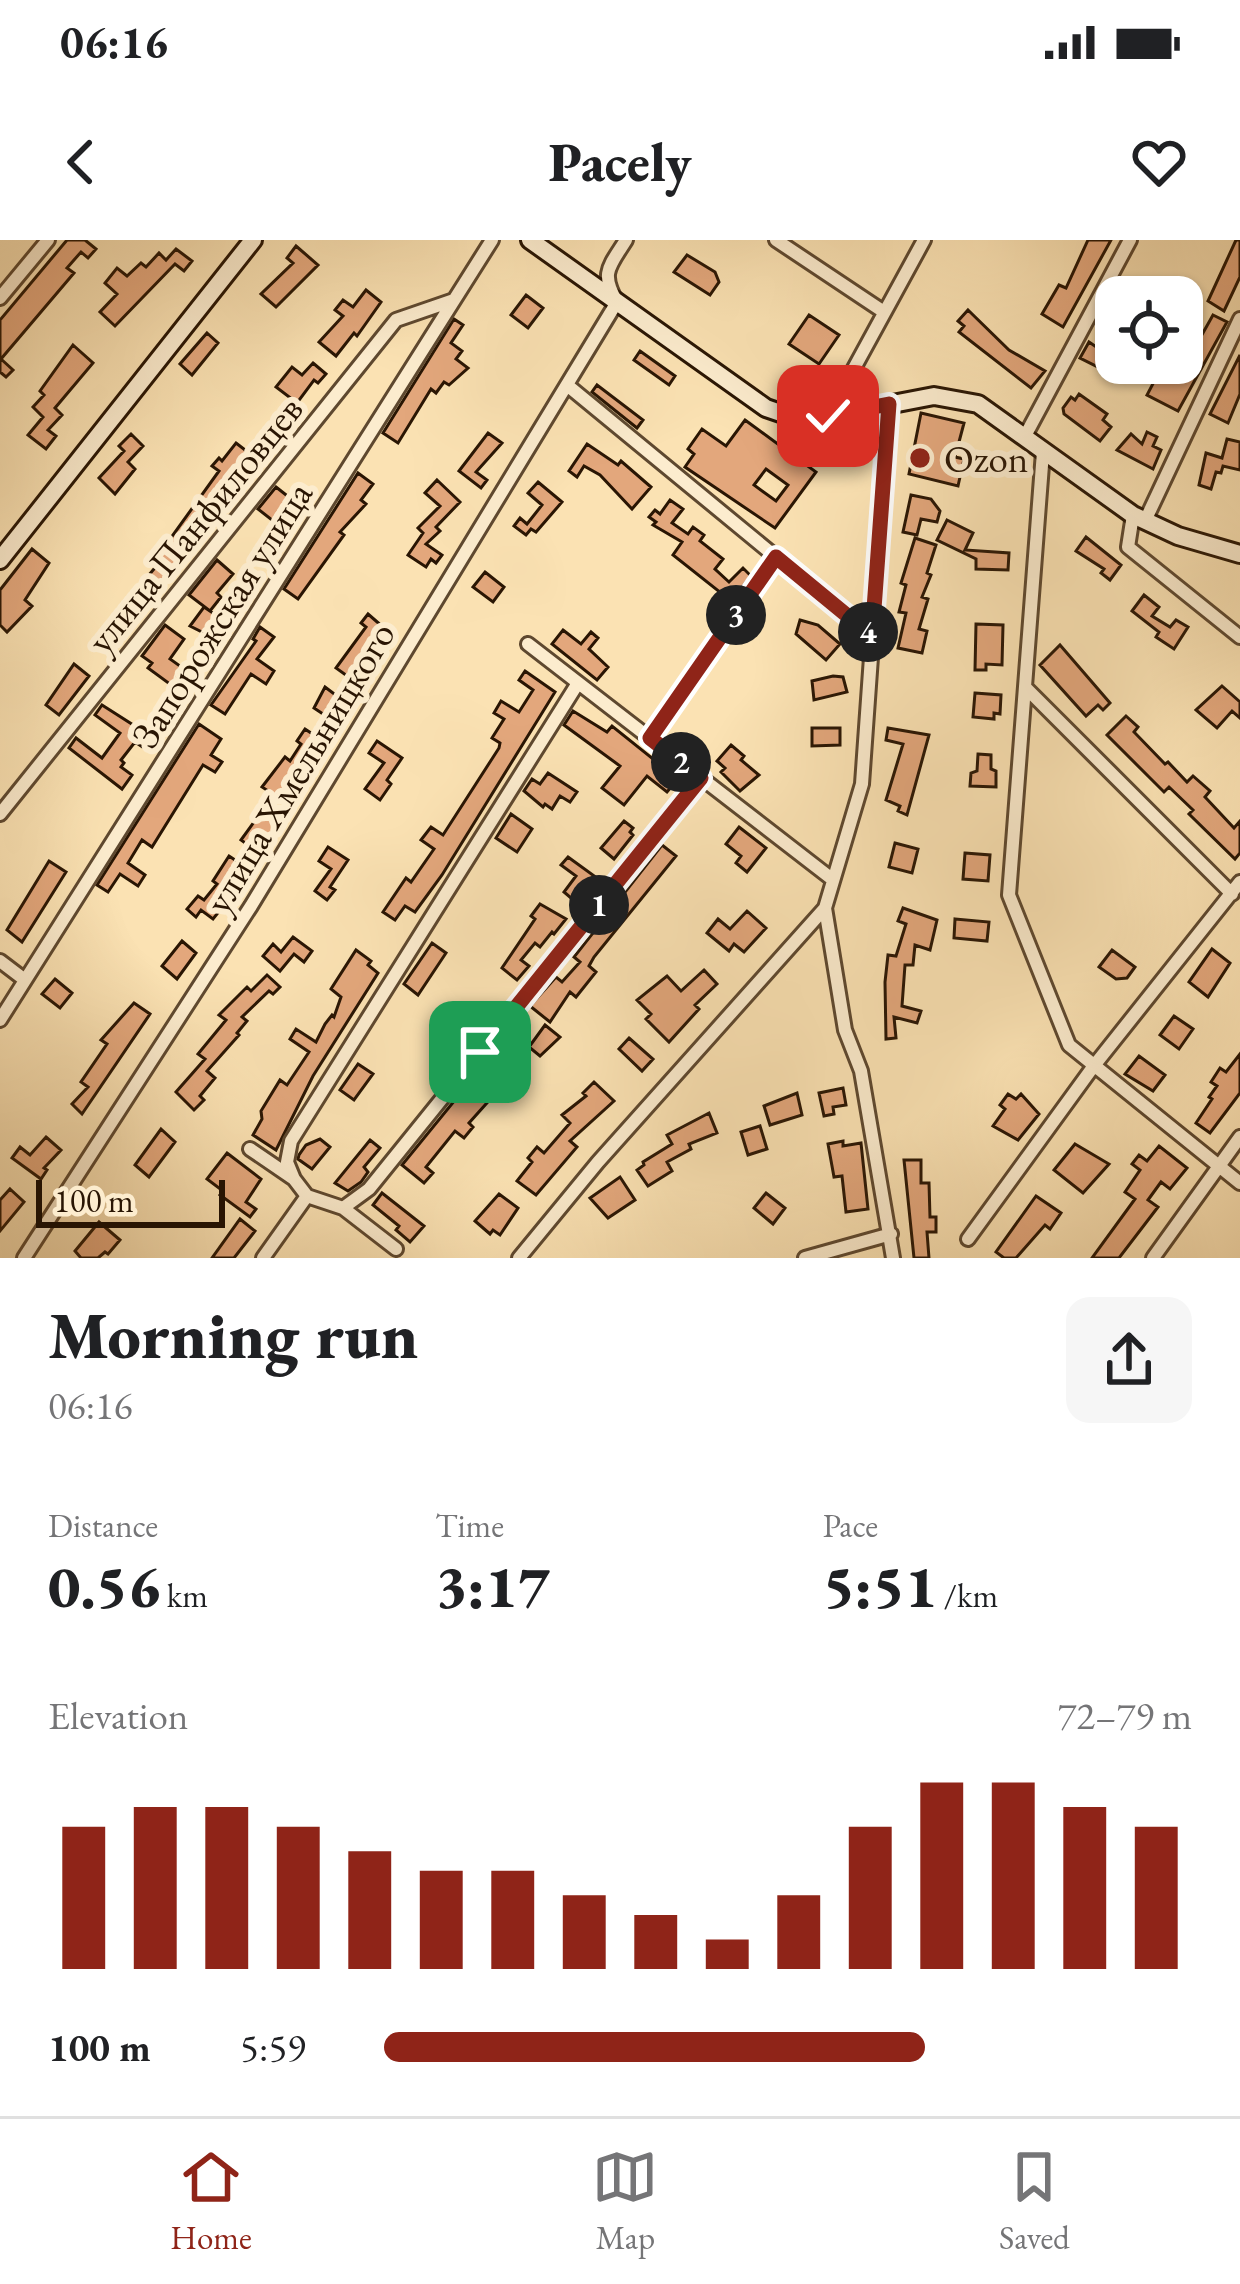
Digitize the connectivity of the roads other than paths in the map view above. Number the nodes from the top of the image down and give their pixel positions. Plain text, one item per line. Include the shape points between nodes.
1 (48, 240) edge
2 (253, 240) edge
3 (493, 240) edge
4 (530, 240) edge
5 (626, 240) edge
6 (776, 240) edge
7 (924, 240) edge
8 (1130, 240) edge
9 (0, 298) edge
10 (454, 301) junction
11 (617, 302) junction
12 (884, 312) junction
13 (1240, 319) edge
14 (567, 385) junction
15 (889, 404) junction
16 (828, 416) junction
17 (1024, 438) junction
18 (1043, 452) junction
19 (1139, 518) junction
20 (1240, 554) edge
21 (776, 557) junction
22 (0, 560) edge
23 (872, 636) junction
24 (1240, 637) edge
25 (528, 644) dead end
26 (578, 683) junction
27 (1025, 687) junction
28 (650, 738) junction
29 (701, 778) junction
30 (0, 814) edge
31 (832, 879) junction
32 (1236, 888) edge
33 (825, 908) junction
34 (0, 961) edge
35 (25, 980) junction
36 (0, 1020) edge
37 (1093, 1066) junction
38 (1240, 1136) edge
39 (250, 1149) dead end
40 (1220, 1167) junction
41 (294, 1179) junction
42 (1240, 1183) edge
43 (308, 1196) junction
44 (344, 1208) junction
45 (891, 1234) junction
46 (968, 1238) dead end
47 (396, 1249) dead end
48 (24, 1258) edge
49 (263, 1258) edge
50 (519, 1258) edge
51 (805, 1258) edge
52 (893, 1258) edge
53 (1153, 1258) edge

1 - 9 street
2 - 22 main road
3 - 10 street, Запорожская улица
4 - 11 main road
5 - 11 street via 606,275
6 - 12 street
7 - 12 street
8 - 17 street
10 - 30 street, улица Панфиловцев via 396,320
10 - 35 street, Запорожская улица
11 - 14 street, улица Хмельницкого
11 - 16 main road via 766,407 803,421
12 - 16 street
13 - 19 street
14 - 21 street
14 - 48 street, улица Хмельницкого via 251,906
15 - 16 main road
15 - 17 main road via 934,396 978,404
15 - 23 street
17 - 18 main road
18 - 19 main road
18 - 27 street
19 - 20 main road
19 - 24 street via 1128,547
21 - 23 street
21 - 28 street
23 - 31 street via 862,784
25 - 26 street
26 - 28 street
26 - 41 street via 291,1141
27 - 32 street
27 - 37 street via 1009,896 1069,1045
28 - 29 street
29 - 31 street
29 - 44 street via 369,1189
31 - 33 street
32 - 37 street
33 - 45 street
33 - 50 street
34 - 35 street
35 - 36 street, Запорожская улица
37 - 40 street
37 - 46 street
38 - 40 street
39 - 41 street
40 - 42 street
40 - 53 street
41 - 43 street
43 - 44 street
43 - 49 street
44 - 47 street
45 - 51 street
45 - 52 street

